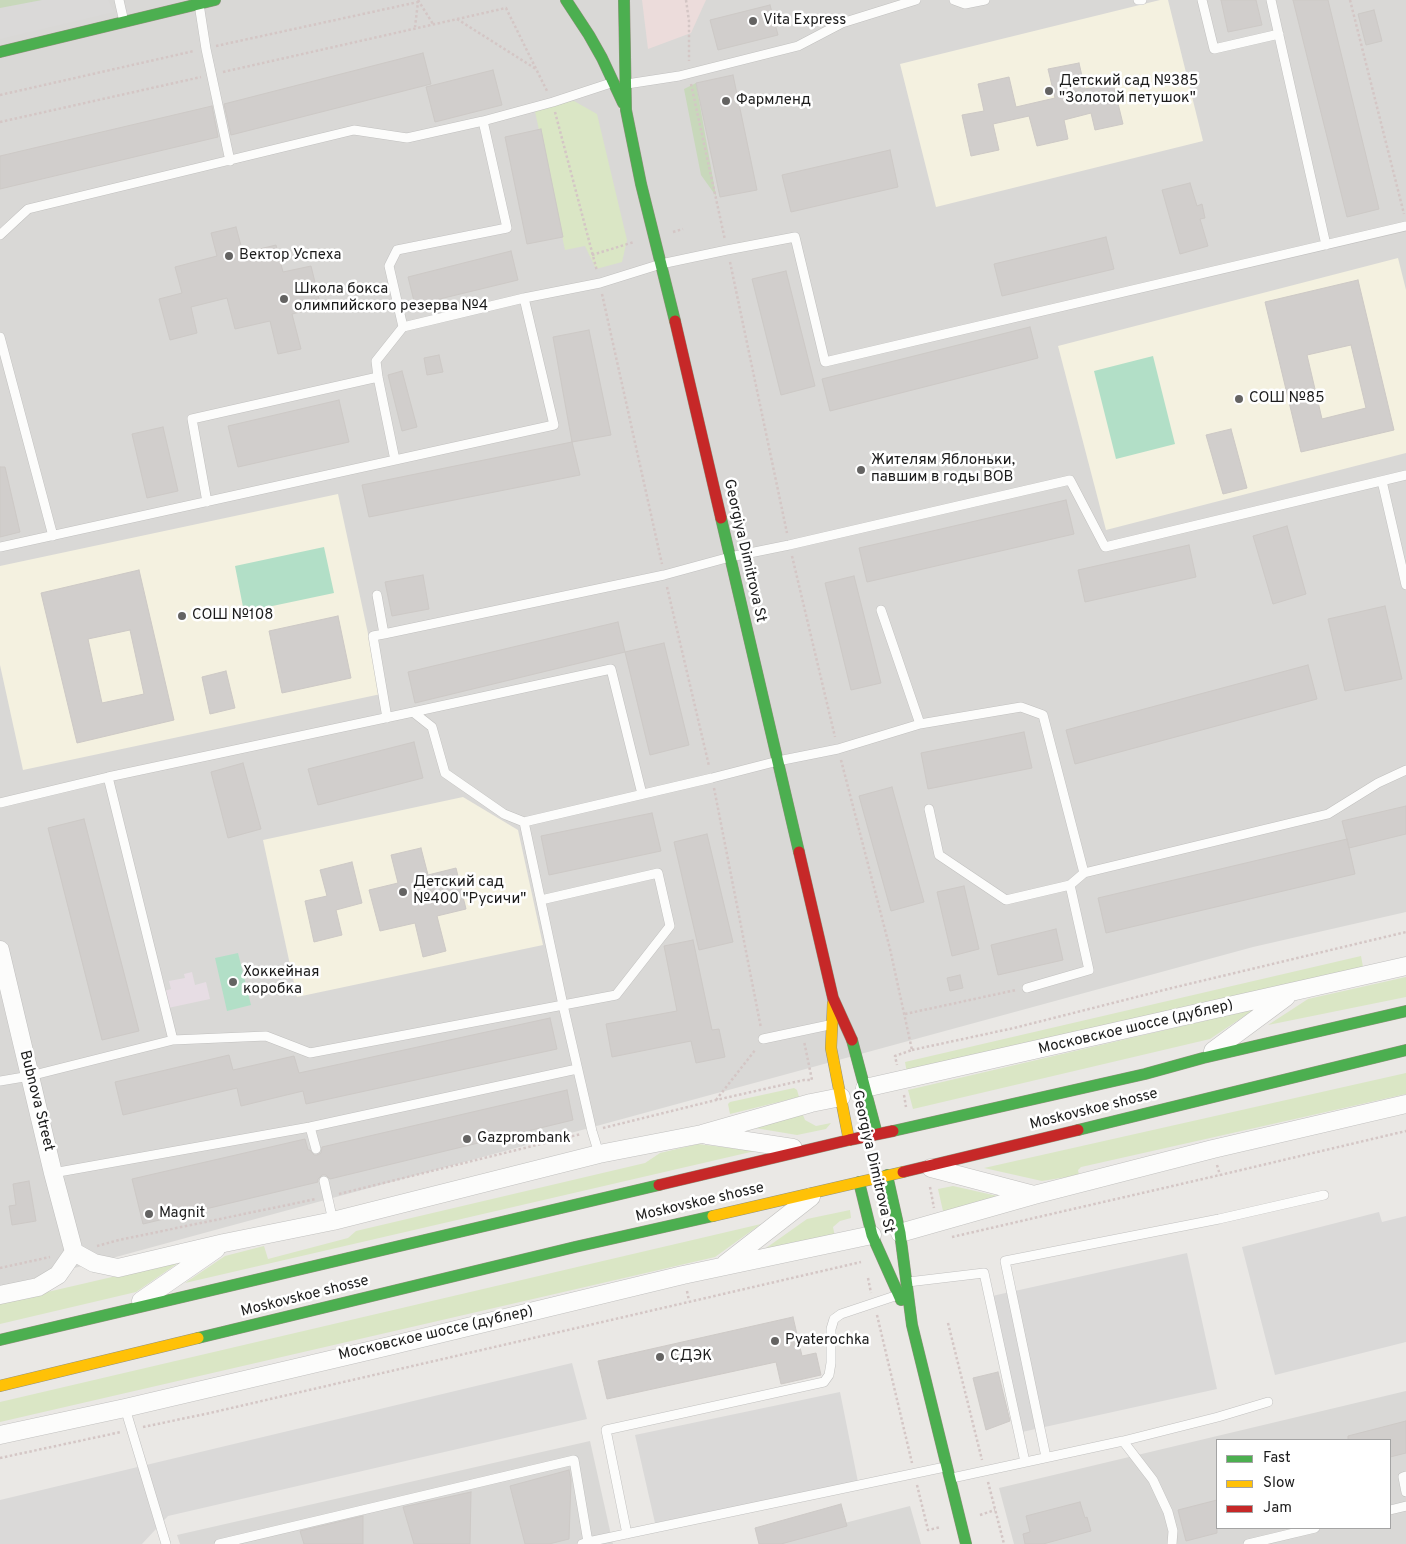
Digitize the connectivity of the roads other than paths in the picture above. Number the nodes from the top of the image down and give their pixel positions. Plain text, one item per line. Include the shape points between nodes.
1 (119, 0) edge
2 (215, 0) edge
3 (566, 0) edge
4 (624, 0) edge
5 (916, 0) edge
6 (954, 0) edge
7 (985, 0) edge
8 (1202, 0) edge
9 (1270, 0) edge
10 (199, 4) junction
11 (124, 22) junction
12 (1279, 34) junction
13 (0, 52) edge
14 (613, 82) junction
15 (627, 84) junction
16 (626, 110) junction
17 (483, 121) junction
18 (230, 161) junction
19 (1406, 224) edge
20 (0, 235) edge
21 (1326, 245) junction
22 (661, 264) junction
23 (524, 298) junction
24 (403, 327) junction
25 (0, 337) edge
26 (378, 378) junction
27 (395, 460) junction
28 (1406, 475) edge
29 (1382, 481) junction
30 (207, 502) junction
31 (53, 536) junction
32 (0, 547) edge
33 (730, 557) junction
34 (1406, 585) edge
35 (377, 595) dead end
36 (881, 610) dead end
37 (384, 634) junction
38 (413, 712) junction
39 (386, 718) junction
40 (920, 724) junction
41 (778, 761) junction
42 (1406, 770) edge
43 (108, 777) junction
44 (642, 794) junction
45 (0, 803) edge
46 (929, 809) dead end
47 (524, 822) junction
48 (1084, 873) junction
49 (1070, 886) junction
50 (541, 900) junction
51 (0, 950) edge
52 (1406, 966) edge
53 (1027, 988) road end
54 (1293, 992) junction
55 (833, 998) junction
56 (563, 1005) junction
57 (1406, 1011) edge
58 (832, 1024) junction
59 (763, 1039) road end
60 (173, 1040) junction
61 (1406, 1050) edge
62 (1203, 1058) junction
63 (577, 1069) junction
64 (30, 1076) junction
65 (0, 1081) edge
66 (865, 1088) junction
67 (840, 1097) junction
68 (1406, 1104) edge
69 (310, 1127) junction
70 (702, 1134) junction
71 (878, 1138) junction
72 (850, 1144) junction
73 (316, 1149) dead end
74 (807, 1150) junction
75 (599, 1154) junction
76 (926, 1167) junction
77 (886, 1171) junction
78 (53, 1173) junction
79 (858, 1178) junction
80 (324, 1181) dead end
81 (820, 1191) junction
82 (1034, 1195) junction
83 (1324, 1195) dead end
84 (333, 1221) junction
85 (900, 1233) junction
86 (872, 1235) junction
87 (224, 1243) junction
88 (74, 1252) junction
89 (723, 1266) junction
90 (906, 1282) junction
91 (0, 1295) edge
92 (898, 1295) junction
93 (130, 1309) junction
94 (912, 1326) junction
95 (0, 1340) edge
96 (0, 1386) edge
97 (1268, 1402) dead end
98 (125, 1408) junction
99 (0, 1435) edge
100 (1124, 1441) junction
101 (1046, 1458) junction
102 (1025, 1462) junction
103 (947, 1466) junction
104 (1406, 1476) edge
105 (950, 1479) junction
106 (1406, 1492) edge
107 (1406, 1506) edge
108 (1391, 1510) edge
109 (1311, 1529) edge
110 (627, 1534) junction
111 (585, 1543) edge
112 (166, 1544) edge
113 (219, 1544) edge
114 (966, 1544) edge
115 (1172, 1544) edge
116 (1248, 1544) edge

1 - 11 lane
2 - 10 main road
3 - 14 main road, Georgiya Dimitrova St via 590,35
4 - 15 main road, Georgiya Dimitrova St
5 - 15 lane via 842,23 798,46 679,76
6 - 7 lane via 965,4
8 - 12 lane via 1214,49
9 - 12 lane
10 - 11 main road
10 - 18 lane
11 - 13 main road
12 - 21 lane
14 - 16 main road, Georgiya Dimitrova St
14 - 17 lane
15 - 16 main road, Georgiya Dimitrova St
16 - 22 main road, Georgiya Dimitrova St via 640,184
17 - 18 lane via 407,138 354,130
17 - 24 lane via 507,228 397,250 389,266
18 - 20 lane via 28,209
19 - 21 lane
21 - 22 lane via 825,362 795,237
22 - 23 lane via 600,283
22 - 33 main road, Georgiya Dimitrova St
23 - 24 lane
23 - 27 lane via 554,425
24 - 26 lane via 376,361
25 - 31 lane
26 - 27 lane
26 - 30 lane via 192,419
27 - 30 lane
28 - 29 lane
29 - 33 lane via 1105,547 1070,480
29 - 34 lane
30 - 31 lane
31 - 32 lane
33 - 37 lane via 664,575
33 - 41 main road, Georgiya Dimitrova St
35 - 37 lane
36 - 40 lane
37 - 39 lane via 373,636
38 - 39 lane
38 - 44 lane via 612,669
38 - 47 lane via 432,727 445,773 504,814
39 - 43 lane
40 - 41 lane via 838,748
40 - 48 lane via 1021,707 1043,715
41 - 44 lane
41 - 55 main road, Georgiya Dimitrova St
42 - 48 lane via 1328,814
43 - 45 lane
43 - 60 lane
44 - 47 lane
46 - 49 lane via 939,855 1006,900
47 - 50 lane
48 - 49 lane
49 - 53 lane via 1089,970
50 - 56 lane
50 - 56 lane via 658,874 670,926 616,995
51 - 64 street, Bubnova Street
52 - 54 street, Московское шоссе (дублер)
54 - 62 street
54 - 66 street, Московское шоссе (дублер)
55 - 58 main road, Georgiya Dimitrova St
55 - 66 main road, Georgiya Dimitrova St via 853,1042
56 - 60 lane via 310,1053 266,1036
56 - 63 lane
57 - 62 main road, Moskovskoe shosse
58 - 59 lane
58 - 67 main road, Georgiya Dimitrova St via 831,1048
60 - 64 lane
61 - 76 main road, Moskovskoe shosse
62 - 71 main road, Moskovskoe shosse
63 - 69 lane
63 - 75 lane
64 - 65 lane
64 - 78 street, Bubnova Street
66 - 71 main road, Georgiya Dimitrova St
67 - 70 street
67 - 72 main road, Georgiya Dimitrova St
68 - 82 street
69 - 73 lane
69 - 78 lane
70 - 74 street
70 - 75 street
71 - 72 main road, Moskovskoe shosse
72 - 74 main road, Moskovskoe shosse
74 - 93 main road, Moskovskoe shosse
75 - 84 street
76 - 77 main road, Moskovskoe shosse
76 - 82 street
77 - 79 main road, Moskovskoe shosse
77 - 85 main road, Georgiya Dimitrova St
78 - 88 street, Bubnova Street
79 - 81 main road, Moskovskoe shosse
79 - 86 main road, Georgiya Dimitrova St
80 - 84 lane
81 - 89 street
81 - 96 main road, Moskovskoe shosse
82 - 85 street
83 - 101 lane via 1005,1261
84 - 87 street
85 - 90 main road, Georgiya Dimitrova St
86 - 89 street, Московское шоссе (дублер)
86 - 92 main road, Georgiya Dimitrova St
87 - 88 street via 118,1268 94,1263
87 - 93 street
88 - 91 street via 58,1276 38,1287
89 - 98 street, Московское шоссе (дублер)
90 - 94 main road, Georgiya Dimitrova St
90 - 102 lane via 984,1273
92 - 94 main road, Georgiya Dimitrova St
92 - 110 lane via 834,1319 831,1363 824,1382 606,1430
93 - 95 main road, Moskovskoe shosse
94 - 103 main road, Georgiya Dimitrova St
97 - 100 lane
98 - 99 street, Московское шоссе (дублер)
98 - 112 lane
100 - 101 lane
100 - 115 lane via 1153,1480 1168,1512 1173,1531
101 - 102 lane
102 - 105 lane
103 - 105 main road, Georgiya Dimitrova St
103 - 110 lane
104 - 106 lane via 1403,1477
105 - 114 main road, Georgiya Dimitrova St
107 - 108 lane
109 - 116 lane
110 - 111 lane
111 - 113 lane via 574,1460

